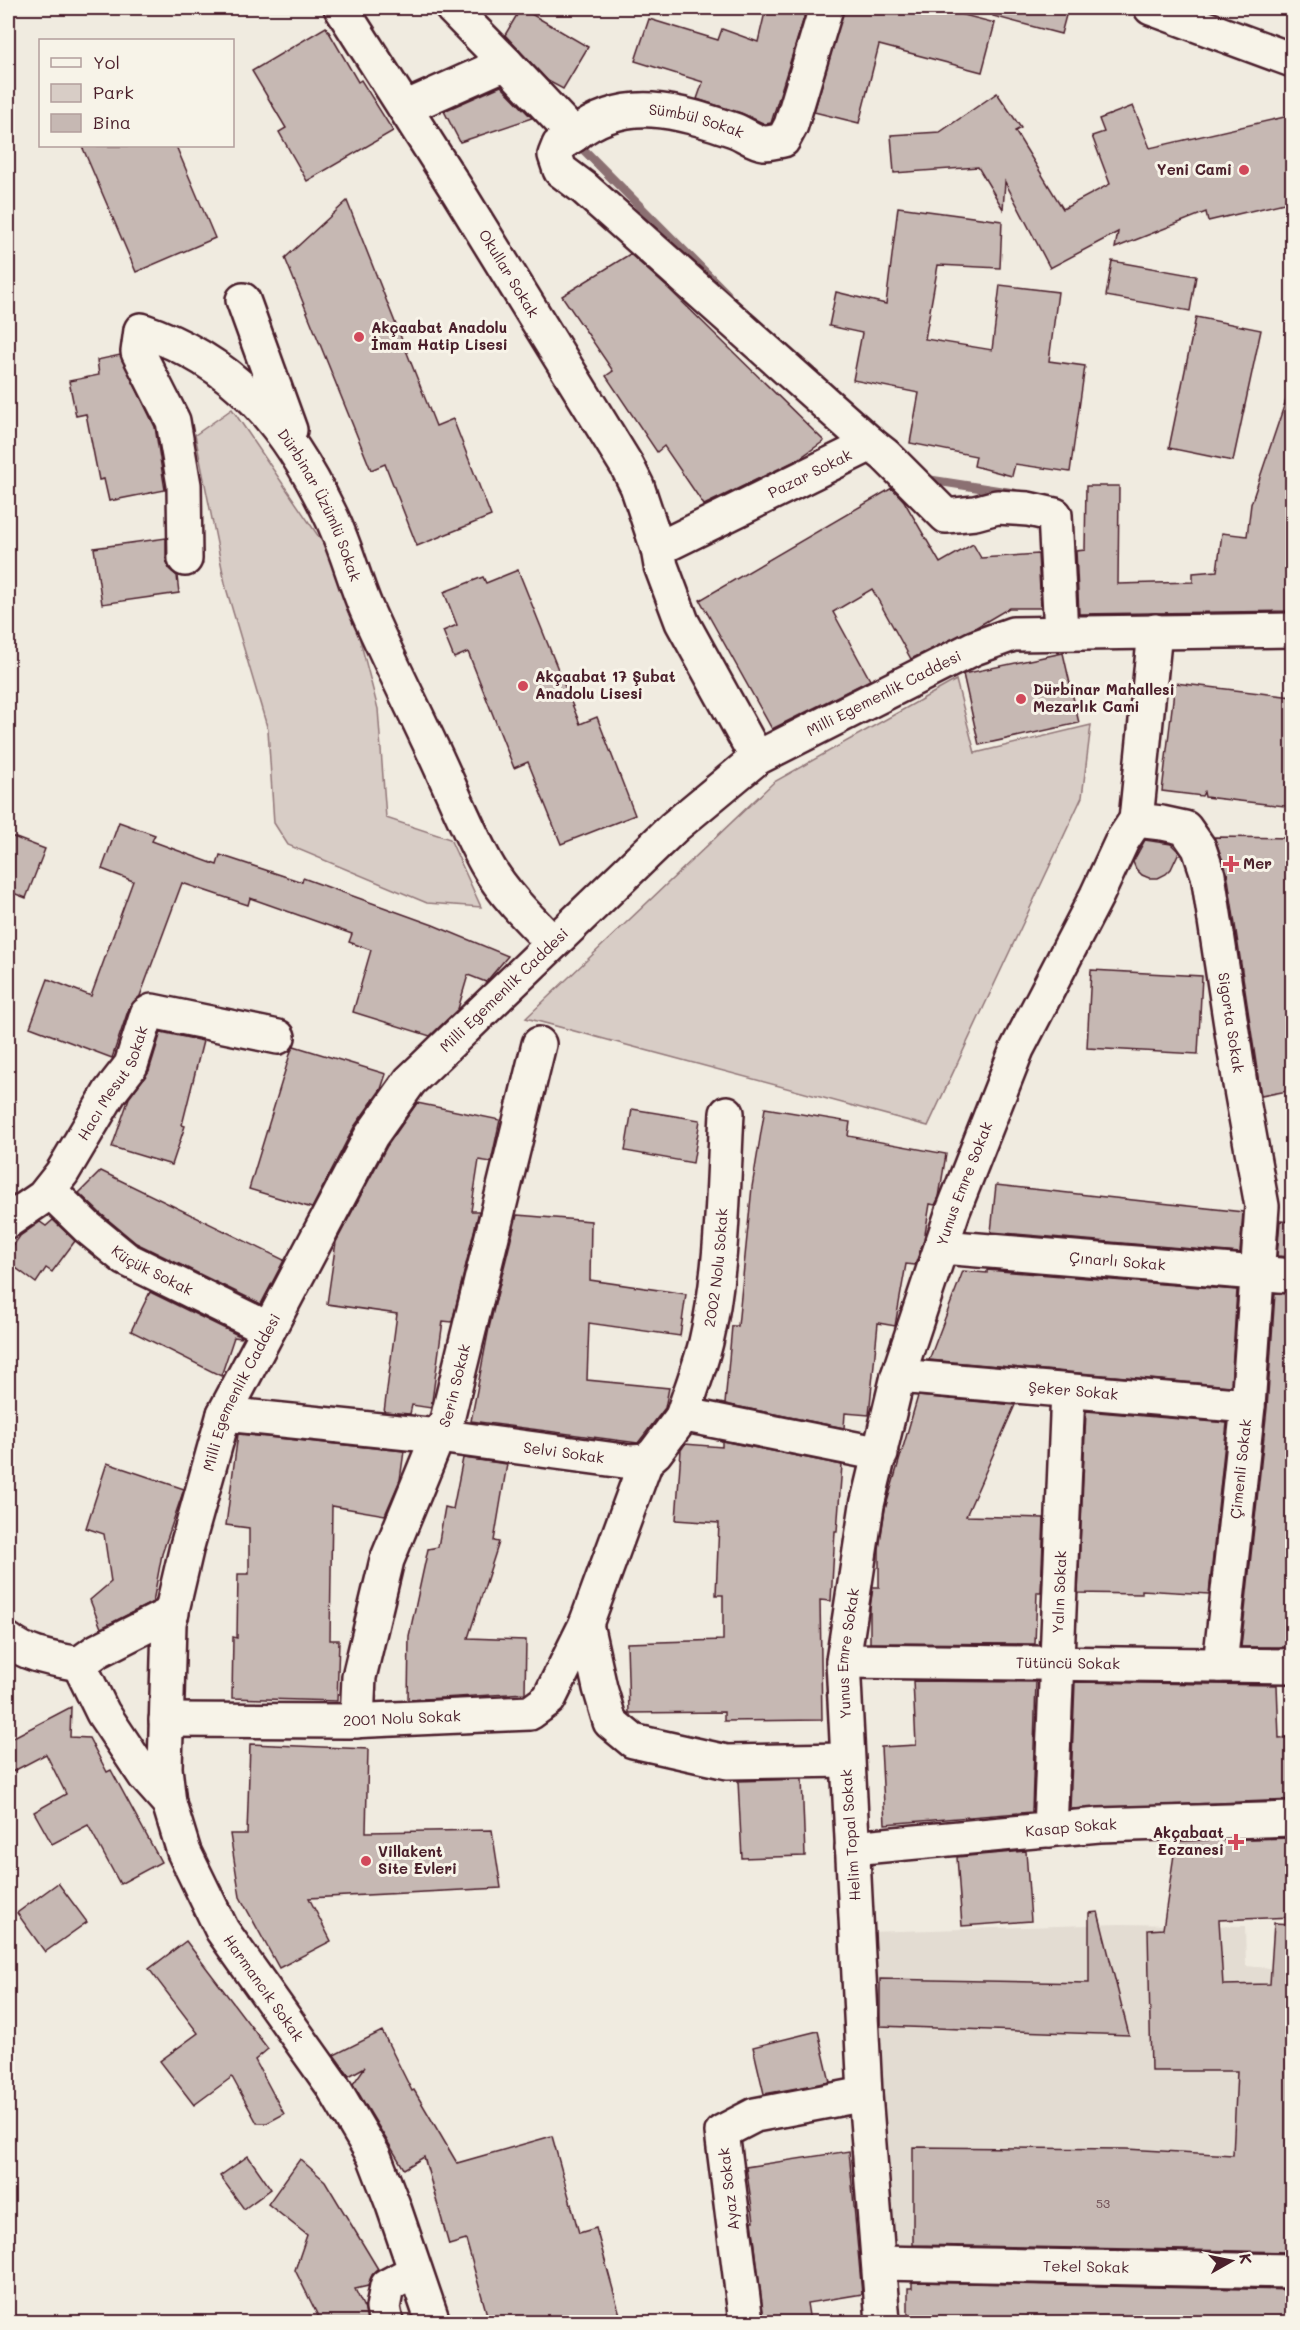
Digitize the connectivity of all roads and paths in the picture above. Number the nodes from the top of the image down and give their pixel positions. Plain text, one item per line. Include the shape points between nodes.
1 (341, 8) edge
2 (452, 8) edge
3 (826, 8) edge
4 (1151, 8) edge
5 (1293, 60) edge
6 (506, 63) junction
7 (405, 108) junction
8 (567, 140) junction
9 (243, 300) dead end
10 (871, 444) junction
11 (302, 463) junction
12 (658, 549) junction
13 (185, 559) dead end
14 (1293, 630) edge
15 (1155, 631) junction
16 (1061, 633) junction
17 (757, 758) junction
18 (1136, 820) junction
19 (553, 943) junction
20 (278, 1037) dead end
21 (539, 1044) dead end
22 (727, 1113) dead end
23 (49, 1190) junction
24 (8, 1221) edge
25 (942, 1247) junction
26 (1258, 1272) junction
27 (1293, 1276) edge
28 (269, 1329) junction
29 (898, 1376) junction
30 (1068, 1391) junction
31 (1248, 1406) junction
32 (224, 1414) junction
33 (682, 1417) junction
34 (438, 1436) junction
35 (881, 1454) junction
36 (646, 1461) junction
37 (172, 1614) junction
38 (586, 1624) junction
39 (8, 1640) edge
40 (843, 1661) junction
41 (79, 1664) junction
42 (1056, 1664) junction
43 (1220, 1665) junction
44 (1293, 1666) edge
45 (166, 1720) junction
46 (357, 1721) junction
47 (847, 1760) junction
48 (169, 1803) junction
49 (1293, 1819) edge
50 (1050, 1830) junction
51 (852, 1848) junction
52 (865, 2094) junction
53 (879, 2263) junction
54 (415, 2271) junction
55 (1293, 2271) edge
56 (386, 2322) edge
57 (433, 2322) edge
58 (746, 2322) edge
59 (883, 2322) edge

1 - 7 street, Okullar Sokak
2 - 6 street
3 - 8 street, Sümbül Sokak via 783,140 764,143 676,112 639,109 610,114 587,124
4 - 5 street
6 - 7 street
6 - 8 street
7 - 12 street, Okullar Sokak via 627,466
8 - 10 street via 555,155 560,170
9 - 11 street
10 - 12 street, Pazar Sokak
10 - 16 street via 946,516 997,507 1055,515
11 - 13 street, Dürbinar Üzümlü Sokak via 290,441 231,376 187,350 141,330 138,352 173,421 184,485
11 - 19 street, Dürbinar Üzümlü Sokak via 331,516 366,607 487,865 526,917
12 - 17 street via 682,622
14 - 15 street, Milli Egemenlik Caddesi
15 - 16 street, Milli Egemenlik Caddesi
15 - 18 street, Yunus Emre Sokak
16 - 17 street, Milli Egemenlik Caddesi via 1013,634 974,648
17 - 19 street, Milli Egemenlik Caddesi via 675,827
18 - 25 street, Yunus Emre Sokak via 1017,1049
18 - 26 street, Sigorta Sokak via 1185,828 1208,875 1239,1084 1262,1206
19 - 28 street, Milli Egemenlik Caddesi via 410,1081 371,1136
20 - 23 street, Hacı Mesut Sokak via 152,1011 147,1014 131,1065
21 - 34 street, Serin Sokak via 447,1420
22 - 33 street, 2002 Nolu Sokak via 712,1305 706,1344
23 - 24 street, Hacı Mesut Sokak
23 - 28 street, Küçük Sokak via 126,1259
25 - 26 street, Çınarlı Sokak
25 - 29 street, Yunus Emre Sokak
26 - 27 street, Çınarlı Sokak
26 - 31 street, Çimenli Sokak
28 - 32 street, Milli Egemenlik Caddesi
29 - 30 street, Şeker Sokak
29 - 35 street, Yunus Emre Sokak
30 - 31 street, Şeker Sokak
30 - 42 street, Yalın Sokak
31 - 43 street, Çimenli Sokak
32 - 34 street, Selvi Sokak
32 - 37 street, Milli Egemenlik Caddesi
33 - 35 street
33 - 36 street
34 - 36 street, Selvi Sokak
34 - 46 street, Serin Sokak via 387,1560 359,1677
35 - 40 street, Yunus Emre Sokak via 867,1505
36 - 38 street
37 - 41 street
37 - 45 street, Milli Egemenlik Caddesi
38 - 46 street, 2001 Nolu Sokak via 549,1699 530,1713
38 - 47 street, Helim Topal Sokak via 610,1722 633,1741 727,1762
39 - 41 street via 40,1656
40 - 42 street, Tütüncü Sokak
40 - 47 street, Yunus Emre Sokak
41 - 48 street, Harmancık Sokak via 103,1713 145,1776
42 - 43 street, Tütüncü Sokak
42 - 50 street, Yalın Sokak
43 - 44 street, Tütüncü Sokak
45 - 46 street, 2001 Nolu Sokak
45 - 48 street, Milli Egemenlik Caddesi
47 - 51 street, Helim Topal Sokak
48 - 54 street, Harmancık Sokak via 184,1852 222,1930 332,2085 374,2156
49 - 50 street, Kasap Sokak
50 - 51 street, Kasap Sokak
51 - 52 street, Helim Topal Sokak
52 - 53 street, Helim Topal Sokak
52 - 58 street, Ayaz Sokak via 755,2115 722,2132
53 - 55 street, Tekel Sokak
53 - 59 street, Helim Topal Sokak
54 - 56 street via 387,2286 383,2308
54 - 57 street, Harmancık Sokak

